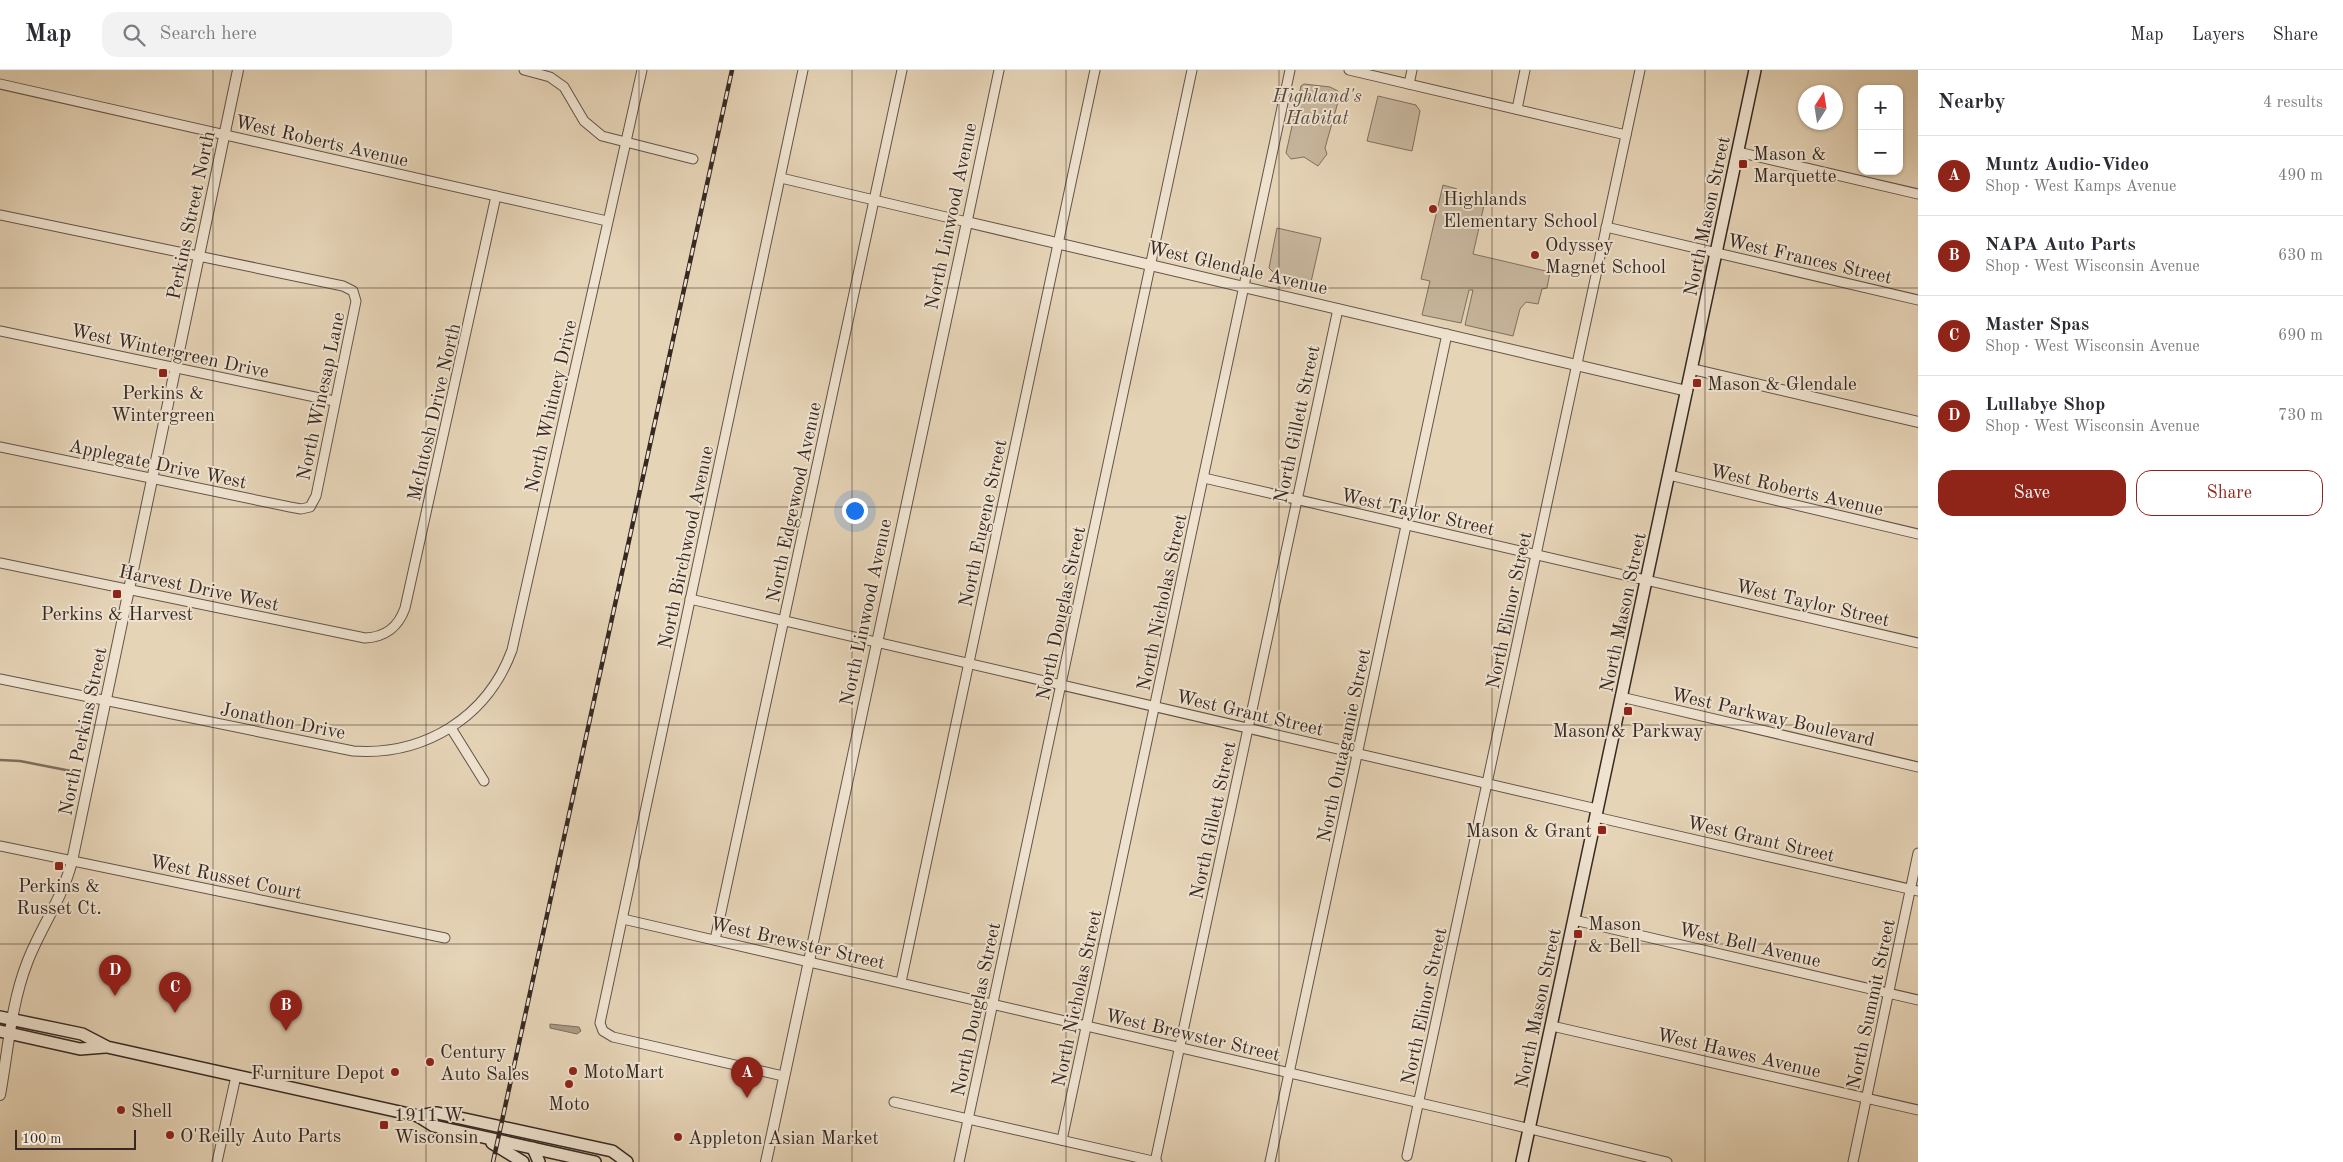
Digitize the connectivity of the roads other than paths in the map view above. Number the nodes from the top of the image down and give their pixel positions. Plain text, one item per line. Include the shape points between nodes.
1 (238, 70) edge
2 (524, 70) edge
3 (642, 70) edge
4 (804, 70) edge
5 (902, 70) edge
6 (999, 70) edge
7 (1095, 70) edge
8 (1192, 70) edge
9 (1290, 70) edge
10 (1349, 70) edge
11 (1412, 70) edge
12 (1526, 70) edge
13 (1640, 70) edge
14 (1755, 70) edge
15 (0, 84) edge
16 (1409, 84) junction
17 (1517, 109) junction
18 (224, 134) junction
19 (1626, 135) junction
20 (626, 143) junction
21 (1738, 152) junction
22 (693, 159) dead end
23 (781, 178) junction
24 (1918, 194) edge
25 (496, 196) junction
26 (874, 200) junction
27 (0, 215) edge
28 (607, 221) junction
29 (966, 222) junction
30 (1606, 227) junction
31 (1058, 244) junction
32 (1717, 252) junction
33 (200, 256) junction
34 (1150, 264) junction
35 (1244, 286) junction
36 (1918, 300) edge
37 (1338, 309) junction
38 (0, 331) edge
39 (1447, 334) junction
40 (1578, 365) junction
41 (176, 367) junction
42 (1692, 368) junction
43 (1687, 391) junction
44 (334, 401) junction
45 (1918, 422) edge
46 (0, 447) edge
47 (1669, 475) junction
48 (1204, 478) junction
49 (152, 479) junction
50 (1297, 500) junction
51 (310, 507) joint
52 (1406, 525) junction
53 (1918, 534) edge
54 (1536, 556) junction
55 (0, 563) edge
56 (1646, 580) junction
57 (130, 590) junction
58 (690, 599) junction
59 (784, 620) junction
60 (391, 630) joint
61 (877, 642) junction
62 (1918, 643) edge
63 (969, 663) junction
64 (0, 679) edge
65 (1062, 684) junction
66 (1621, 697) junction
67 (107, 701) junction
68 (1155, 706) junction
69 (451, 728) junction
70 (1248, 728) junction
71 (1357, 753) junction
72 (1918, 767) edge
73 (484, 781) dead end
74 (1487, 784) junction
75 (1596, 813) junction
76 (0, 846) edge
77 (1918, 853) edge
78 (72, 862) junction
79 (1914, 890) edge
80 (622, 919) junction
81 (1574, 920) junction
82 (445, 938) dead end
83 (716, 940) junction
84 (808, 961) junction
85 (901, 982) junction
86 (1889, 993) junction
87 (1918, 1000) edge
88 (993, 1004) junction
89 (0, 1016) edge
90 (13, 1020) junction
91 (1086, 1026) junction
92 (1552, 1026) junction
93 (6, 1032) edge
94 (107, 1047) junction
95 (1180, 1047) junction
96 (1290, 1073) junction
97 (236, 1076) junction
98 (783, 1076) junction
99 (0, 1095) edge
100 (1867, 1099) junction
101 (894, 1102) dead end
102 (1419, 1102) junction
103 (1918, 1110) edge
104 (418, 1116) junction
105 (968, 1118) junction
106 (1529, 1129) junction
107 (534, 1134) junction
108 (482, 1137) junction
109 (1062, 1140) junction
110 (594, 1147) junction
111 (532, 1148) junction
112 (565, 1155) junction
113 (1407, 1156) dead end
114 (217, 1162) edge
115 (524, 1162) edge
116 (539, 1162) edge
117 (595, 1162) edge
118 (623, 1162) edge
119 (766, 1162) edge
120 (959, 1162) edge
121 (1156, 1162) edge
122 (1270, 1162) edge
123 (1522, 1162) edge
124 (1667, 1162) edge
125 (1853, 1162) edge

1 - 18 street, Perkins Street North
2 - 20 street via 557,81 570,94 590,127 602,136
3 - 20 street, North Whitney Drive
4 - 23 street, North Birchwood Avenue
5 - 26 street, North Edgewood Avenue
6 - 29 street, North Linwood Avenue
7 - 31 street, North Eugene Street
8 - 34 street, North Douglas Street
9 - 35 street, North Nicholas Street
10 - 16 street
11 - 16 street
12 - 17 street
13 - 19 street, North Elinor Street
14 - 21 main road, North Mason Street
15 - 18 street, West Roberts Avenue
16 - 17 street
17 - 19 street
18 - 25 street, West Roberts Avenue
18 - 33 street, Perkins Street North
19 - 30 street, North Elinor Street
20 - 22 street
20 - 28 street, North Whitney Drive
21 - 24 street
21 - 32 main road, North Mason Street
23 - 26 street, West Glendale Avenue
23 - 58 street, North Birchwood Avenue
25 - 28 street, West Roberts Avenue
25 - 60 street, McIntosh Drive North via 410,589 402,616
26 - 29 street, West Glendale Avenue
26 - 59 street, North Edgewood Avenue
27 - 33 street
28 - 69 street, North Whitney Drive via 512,650 501,675 486,696
29 - 31 street, West Glendale Avenue
29 - 61 street, North Linwood Avenue
30 - 32 street, West Frances Street
30 - 40 street, North Elinor Street
31 - 34 street, West Glendale Avenue
31 - 63 street, North Eugene Street
32 - 36 street, West Frances Street
32 - 42 main road, North Mason Street
33 - 41 street, Perkins Street North
33 - 44 street, North Winesap Lane via 343,286 352,291 356,296 355,307
34 - 35 street, West Glendale Avenue
34 - 65 street, North Douglas Street
35 - 37 street, West Glendale Avenue
35 - 48 street, North Nicholas Street
37 - 39 street, West Glendale Avenue
37 - 50 street, North Gillett Street
38 - 41 street, West Wintergreen Drive
39 - 40 street, West Glendale Avenue
39 - 52 street, North Outagamie Street
40 - 43 street, West Glendale Avenue
40 - 54 street, North Elinor Street
41 - 44 street, West Wintergreen Drive
41 - 49 street, North Perkins Street
42 - 43 main road, North Mason Street
42 - 45 street
43 - 47 main road, North Mason Street
44 - 51 street, North Winesap Lane via 316,496
46 - 49 street, Applegate Drive West
47 - 53 street, West Roberts Avenue
47 - 56 main road, North Mason Street
48 - 50 street, West Taylor Street
48 - 68 street, North Nicholas Street
49 - 51 street, Applegate Drive West via 301,509
49 - 57 street, North Perkins Street
50 - 52 street, West Taylor Street
50 - 70 street, North Gillett Street
52 - 54 street, West Taylor Street
52 - 71 street, North Outagamie Street
54 - 56 street, West Taylor Street
54 - 74 street, North Elinor Street
55 - 57 street, Harvest Drive West
56 - 62 street, West Taylor Street
56 - 66 main road, North Mason Street
57 - 60 street, Harvest Drive West via 365,638
57 - 67 street, North Perkins Street
58 - 59 street, West Grant Street
58 - 80 street, North Birchwood Avenue
59 - 61 street, West Grant Street
59 - 83 street, North Edgewood Avenue
61 - 63 street, West Grant Street
61 - 84 street, North Linwood Avenue
63 - 65 street, West Grant Street
63 - 85 street, North Eugene Street
64 - 67 street, Jonathon Drive
65 - 68 street, West Grant Street
65 - 88 street, North Douglas Street
66 - 72 street, West Parkway Boulevard
66 - 75 main road, North Mason Street
67 - 69 street, Jonathon Drive via 353,751 382,751 414,745
67 - 78 street, North Perkins Street
68 - 70 street, West Grant Street
68 - 91 street, North Nicholas Street
69 - 73 street
70 - 71 street, West Grant Street
70 - 95 street, North Gillett Street
71 - 74 street, West Grant Street
71 - 96 street, North Outagamie Street
74 - 75 street, West Grant Street
74 - 102 street, North Elinor Street
75 - 79 street, West Grant Street
75 - 81 main road, North Mason Street
76 - 78 street, West Russet Court
77 - 79 street, North Summit Street
78 - 82 street, West Russet Court
78 - 90 street, North Perkins Street via 64,889 28,961
79 - 86 street, North Summit Street
80 - 83 street, West Brewster Street
80 - 98 street, North Birchwood Avenue via 600,1023 603,1031 614,1037
81 - 86 street, West Bell Avenue
81 - 92 main road, North Mason Street
83 - 84 street, West Brewster Street
84 - 85 street, West Brewster Street
84 - 98 street, North Linwood Avenue
85 - 88 street, West Brewster Street
86 - 87 street, West Bell Avenue
86 - 100 street, North Summit Street
88 - 91 street, West Brewster Street
88 - 105 street, North Douglas Street
89 - 90 main road
90 - 93 street, North Perkins Street
90 - 94 main road via 82,1034
91 - 95 street, West Brewster Street
91 - 109 street, North Nicholas Street
92 - 100 street, West Hawes Avenue
92 - 106 main road, North Mason Street
93 - 94 main road via 80,1049
93 - 99 street, North Perkins Street
94 - 97 main road
95 - 96 street, West Brewster Street
95 - 121 street, North Gillett Street
96 - 102 street, West Brewster Street
96 - 122 street, North Outagamie Street
97 - 104 main road
97 - 114 street
98 - 119 street, North Linwood Avenue
100 - 103 street, West Hawes Avenue
100 - 125 street, North Summit Street
101 - 105 street
102 - 106 street, West Brewster Street
102 - 113 street, North Elinor Street
104 - 107 main road via 437,1112
104 - 108 main road via 434,1126
105 - 109 street
105 - 120 street, North Douglas Street
106 - 123 main road, North Mason Street
106 - 124 street, West Brewster Street
107 - 110 main road
107 - 111 main road
108 - 111 main road
108 - 115 main road
109 - 121 street
110 - 112 main road via 590,1155
110 - 118 main road via 612,1151
111 - 112 main road
111 - 115 main road
111 - 116 main road
112 - 117 main road

